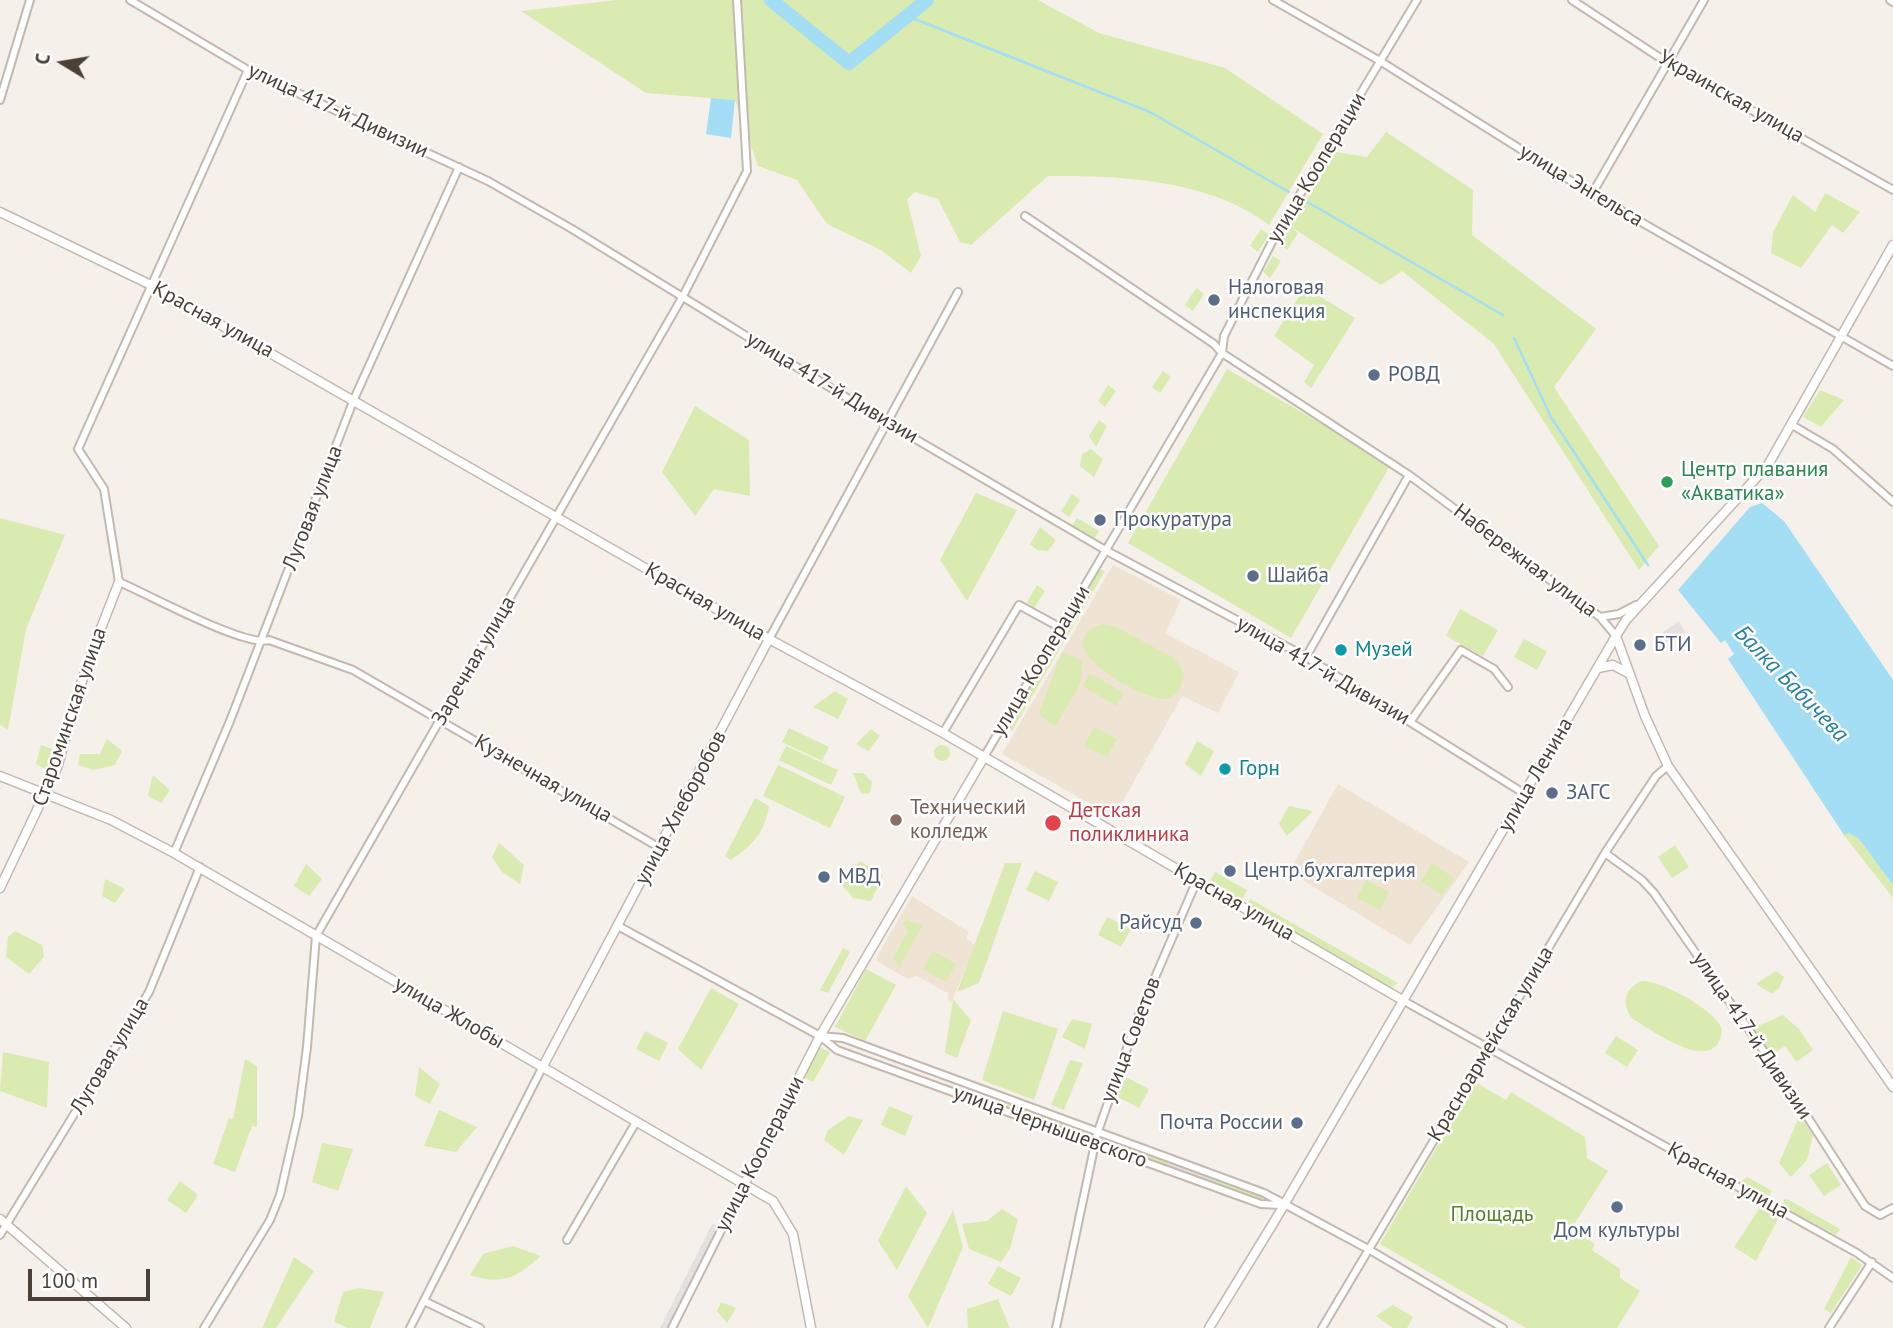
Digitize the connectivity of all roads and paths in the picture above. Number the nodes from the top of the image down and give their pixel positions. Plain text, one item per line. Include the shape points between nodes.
1 (30, 0) edge
2 (130, 0) edge
3 (737, 0) edge
4 (1273, 0) edge
5 (1417, 0) edge
6 (1572, 0) edge
7 (1704, 0) edge
8 (1380, 61) junction
9 (1668, 63) junction
10 (248, 70) junction
11 (0, 100) edge
12 (459, 167) junction
13 (1893, 190) edge
14 (1592, 194) junction
15 (0, 212) edge
16 (1025, 216) dead end
17 (1893, 246) edge
18 (153, 286) junction
19 (958, 292) dead end
20 (683, 296) junction
21 (1843, 338) junction
22 (1222, 353) junction
23 (1893, 366) edge
24 (354, 399) junction
25 (888, 423) junction
26 (1792, 425) junction
27 (1409, 475) junction
28 (1893, 502) edge
29 (557, 516) junction
30 (1107, 551) junction
31 (119, 582) junction
32 (1644, 601) junction
33 (1600, 617) junction
34 (1061, 628) junction
35 (1616, 636) junction
36 (769, 639) junction
37 (260, 643) junction
38 (1306, 657) junction
39 (1598, 668) junction
40 (1628, 673) junction
41 (1508, 687) dead end
42 (441, 719) junction
43 (1410, 722) junction
44 (943, 733) junction
45 (984, 757) junction
46 (1668, 766) junction
47 (0, 776) edge
48 (1525, 794) junction
49 (46, 795) junction
50 (660, 848) junction
51 (174, 853) junction
52 (1605, 853) junction
53 (200, 867) junction
54 (1197, 880) junction
55 (0, 888) edge
56 (618, 926) junction
57 (316, 936) junction
58 (1404, 1001) junction
59 (820, 1037) junction
60 (1488, 1046) junction
61 (542, 1068) junction
62 (1893, 1087) edge
63 (636, 1122) junction
64 (1097, 1134) junction
65 (1095, 1144) junction
66 (745, 1183) junction
67 (1284, 1205) junction
68 (1893, 1208) edge
69 (0, 1219) edge
70 (8, 1226) junction
71 (0, 1235) edge
72 (567, 1240) dead end
73 (1368, 1249) junction
74 (1872, 1262) junction
75 (1893, 1278) edge
76 (424, 1301) junction
77 (126, 1328) edge
78 (204, 1328) edge
79 (410, 1328) edge
80 (480, 1328) edge
81 (672, 1328) edge
82 (811, 1328) edge
83 (1056, 1328) edge
84 (1209, 1328) edge
85 (1322, 1328) edge
86 (1503, 1328) edge
87 (1829, 1328) edge

1 - 11 street
2 - 10 street, улица 417-й Дивизии
3 - 20 street, Заречная улица via 747,171
4 - 8 street, улица Энгельса
5 - 8 street, улица Кооперации
6 - 9 street, Украинская улица
7 - 9 street
8 - 14 street, улица Энгельса
8 - 22 street, улица Кооперации via 1275,236 1224,336
9 - 13 street, Украинская улица
9 - 14 street
10 - 12 street, улица 417-й Дивизии
10 - 18 street
12 - 20 street, улица 417-й Дивизии
12 - 24 street, Луговая улица
14 - 21 street, улица Энгельса
15 - 18 street, Красная улица
16 - 22 street, Набережная улица
17 - 21 street, улица Ленина
18 - 24 street, Красная улица
18 - 31 street via 78,449 104,489
19 - 25 street, улица Хлеборобов
20 - 25 street, улица 417-й Дивизии
20 - 29 street, Заречная улица
21 - 23 street, улица Энгельса
21 - 26 street, улица Ленина
22 - 27 street, Набережная улица
22 - 30 street, улица Кооперации
24 - 29 street, Красная улица
24 - 37 street, Луговая улица
25 - 30 street, улица 417-й Дивизии
25 - 36 street, улица Хлеборобов
26 - 28 street via 1833,449
26 - 32 street, улица Ленина via 1751,486
27 - 33 street, Набережная улица
27 - 38 street
29 - 36 street, Красная улица
29 - 42 street, Заречная улица
30 - 34 street, улица Кооперации
30 - 38 street, улица 417-й Дивизии
31 - 37 street, Кузнечная улица via 237,637
31 - 49 street, Староминская улица via 86,667
32 - 33 street via 1619,614
32 - 35 street, улица Ленина
33 - 35 street, Набережная улица
34 - 44 street via 1019,605
34 - 45 street, улица Кооперации
35 - 39 street, улица Ленина
35 - 40 street, Набережная улица
36 - 44 street, Красная улица
36 - 50 street, улица Хлеборобов
37 - 42 street, Кузнечная улица via 269,640 353,670
37 - 51 street, Луговая улица
38 - 43 street, улица 417-й Дивизии
39 - 40 street via 1614,665
39 - 48 street, улица Ленина
40 - 46 street, Набережная улица
41 - 43 street via 1493,669 1461,650
42 - 50 street, Кузнечная улица
42 - 57 street, Заречная улица
43 - 48 street, улица 417-й Дивизии
44 - 45 street, Красная улица
45 - 54 street, Красная улица
45 - 59 street, улица Кооперации
46 - 52 street, Красноармейская улица via 1656,776
46 - 62 street, Набережная улица
47 - 49 street, улица Жлобы
48 - 58 street, улица Ленина
49 - 51 street, улица Жлобы via 111,820
49 - 55 street, Староминская улица
50 - 56 street, улица Хлеборобов
51 - 53 street, улица Жлобы
52 - 60 street, Красноармейская улица
52 - 68 street, улица 417-й Дивизии via 1654,893 1865,1206 1880,1215
53 - 57 street, улица Жлобы
53 - 70 street, Луговая улица via 149,992
54 - 58 street, Красная улица
54 - 64 street, улица Советов via 1138,1017
56 - 59 street, улица Чернышевского
56 - 61 street, улица Хлеборобов
57 - 61 street, улица Жлобы
57 - 78 street, Заречная улица via 298,1116 280,1195 270,1220
58 - 60 street, Красная улица
58 - 67 street, улица Ленина
59 - 64 street, улица Чернышевского via 843,1038
59 - 65 street, улица Чернышевского via 837,1050
59 - 66 street, улица Кооперации
60 - 73 street, Красноармейская улица
60 - 74 street, Красная улица
61 - 63 street, улица Жлобы
61 - 76 street, улица Хлеборобов
63 - 66 street, улица Жлобы
63 - 72 street
64 - 65 street, улица Советов
64 - 67 street, улица Чернышевского via 1264,1193
65 - 67 street, улица Чернышевского via 1261,1204
65 - 83 street, улица Советов
66 - 81 street, улица Кооперации
66 - 82 street, улица Жлобы via 774,1201 793,1234
67 - 73 street, улица Чернышевского
67 - 84 street, улица Ленина
69 - 70 street
70 - 71 street, Луговая улица
70 - 77 street
73 - 85 street, Красноармейская улица
73 - 86 street, улица Чернышевского
74 - 75 street, Красная улица
74 - 87 street
76 - 79 street, улица Хлеборобов
76 - 80 street

